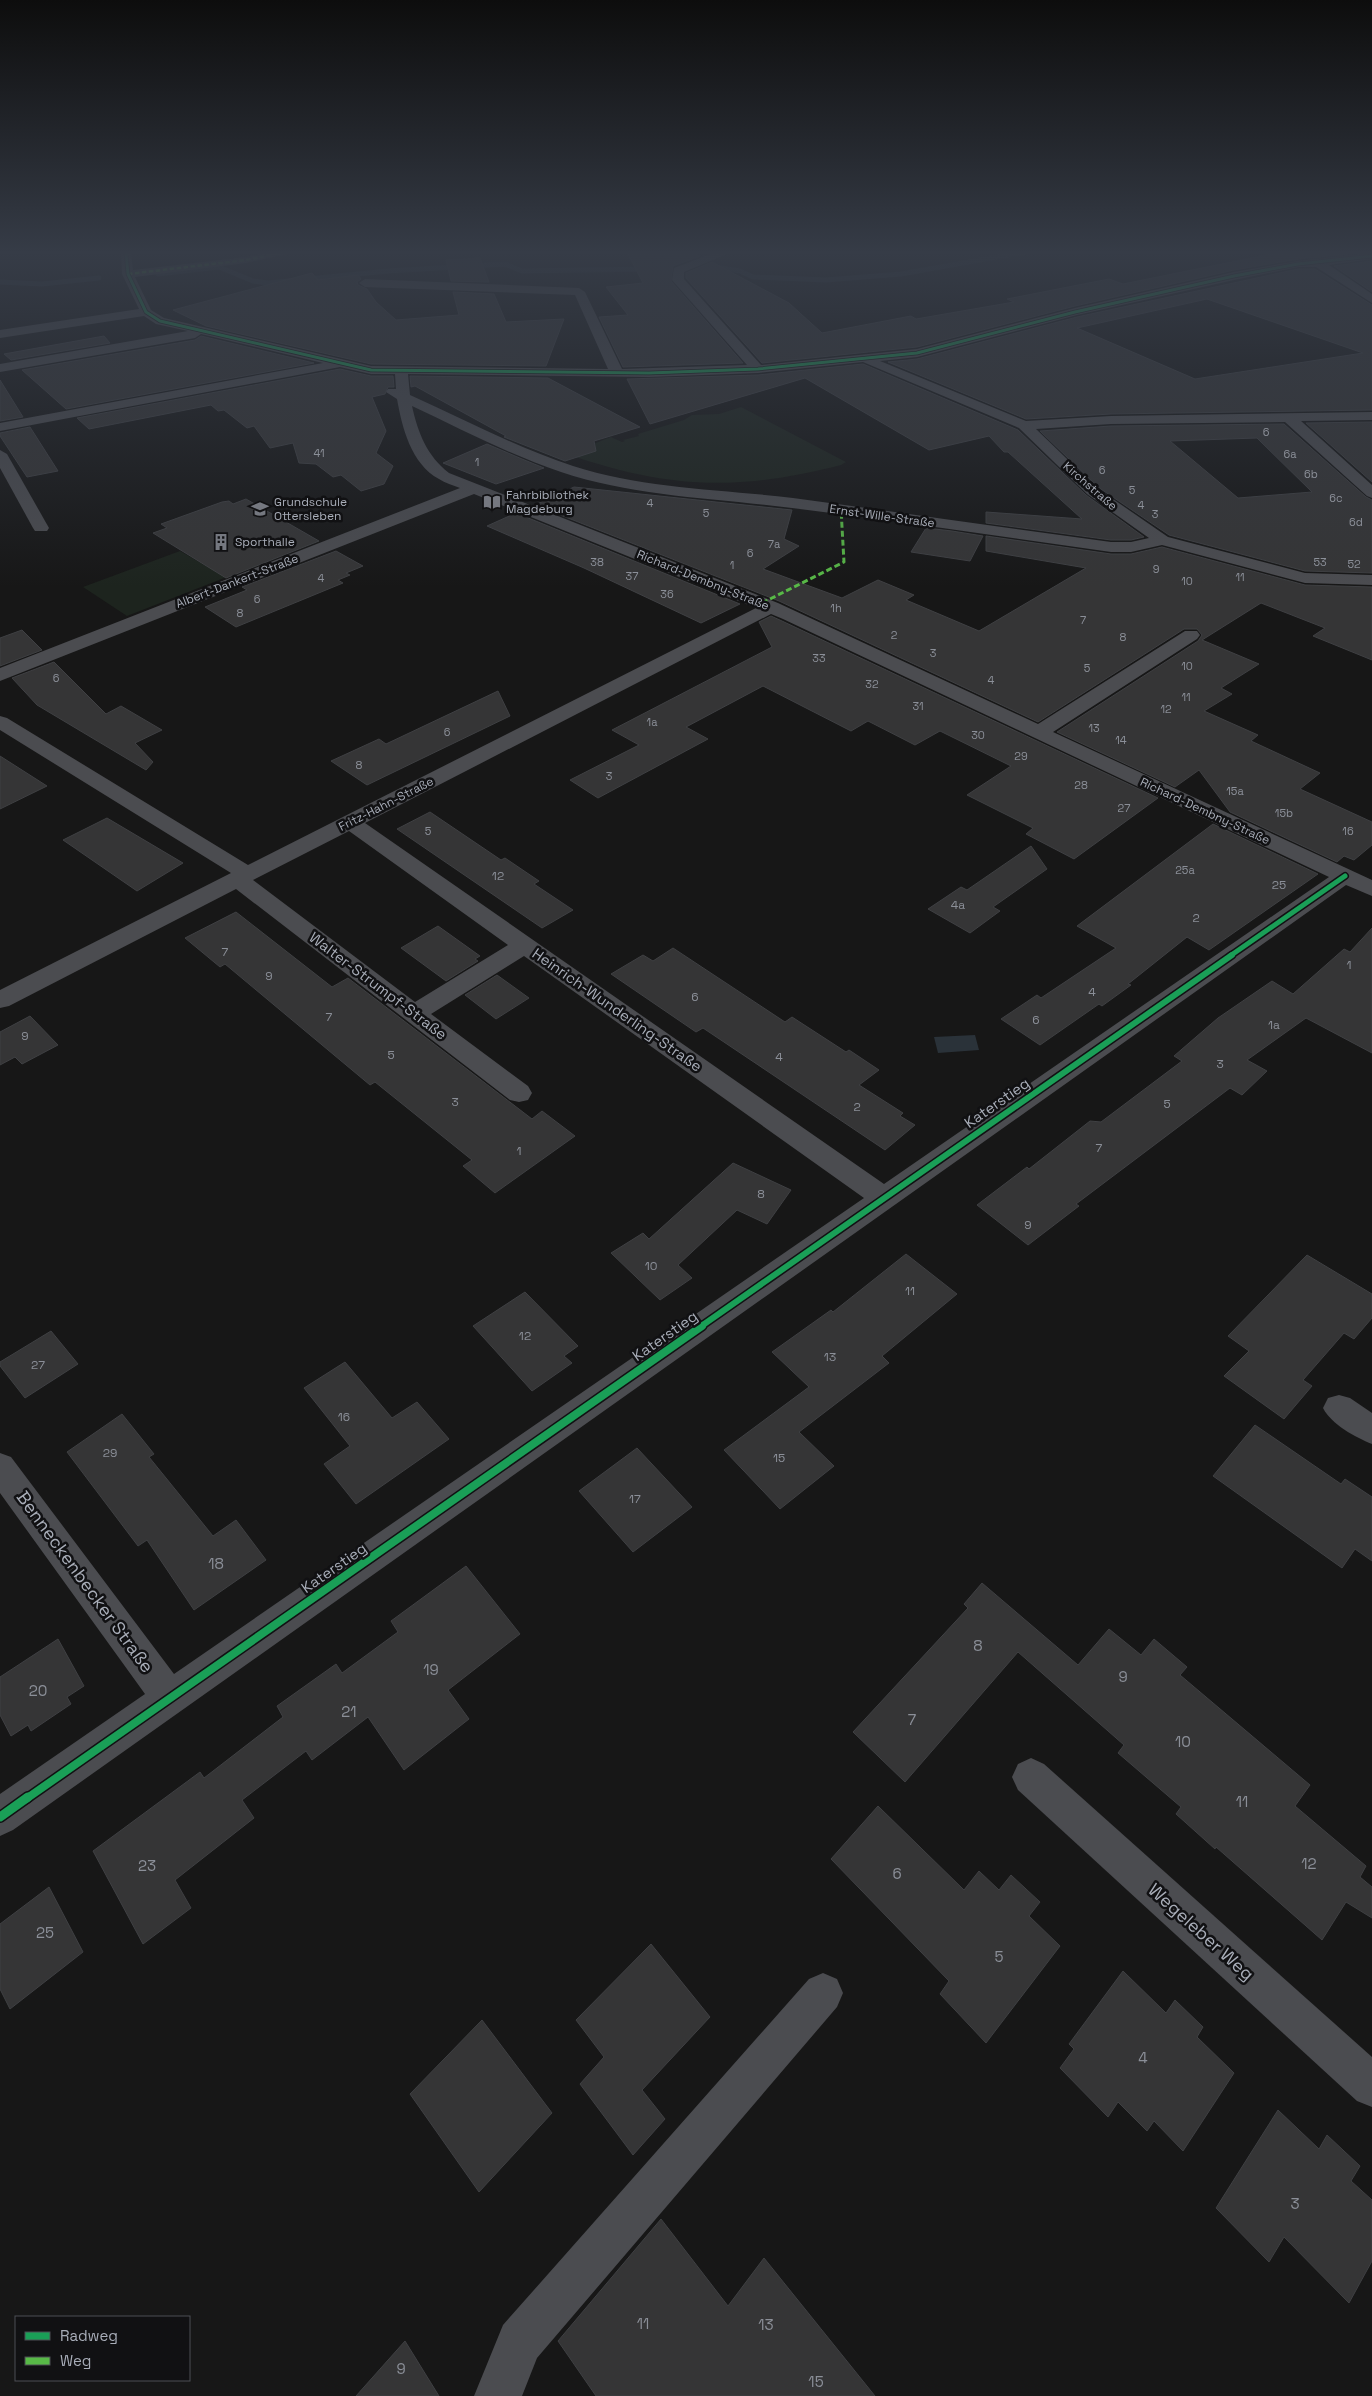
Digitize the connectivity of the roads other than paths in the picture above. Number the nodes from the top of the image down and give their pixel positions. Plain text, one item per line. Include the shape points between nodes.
1 (24, 364) edge
2 (342, 364) joint
3 (613, 364) edge
4 (753, 364) edge
5 (821, 364) edge
6 (877, 364) edge
7 (0, 368) edge
8 (758, 369) junction
9 (371, 370) junction
10 (401, 370) junction
11 (617, 373) junction
12 (402, 398) junction
13 (1372, 416) edge
14 (1288, 417) junction
15 (1024, 425) junction
16 (0, 427) edge
17 (0, 454) edge
18 (474, 488) junction
19 (1372, 493) edge
20 (41, 528) dead end
21 (1162, 540) junction
22 (1372, 580) edge
23 (772, 607) junction
24 (1190, 635) dead end
25 (0, 675) edge
26 (0, 722) edge
27 (1039, 732) junction
28 (350, 822) junction
29 (242, 876) junction
30 (1345, 876) junction
31 (1372, 889) edge
32 (525, 946) junction
33 (0, 1000) edge
34 (413, 1014) junction
35 (519, 1092) dead end
36 (884, 1198) junction
37 (1339, 1408) dead end
38 (1372, 1430) edge
39 (0, 1467) edge
40 (170, 1698) junction
41 (1031, 1777) dead end
42 (0, 1817) edge
43 (823, 1992) dead end
44 (1372, 2086) edge
45 (498, 2396) edge

1 - 7 street
2 - 9 street
2 - 16 street
3 - 11 street
4 - 8 street
5 - 8 street
6 - 15 street
8 - 11 street
9 - 10 street
9 - 12 street via 388,389
10 - 11 street
10 - 12 street, Richard-Dembny-Straße
12 - 18 street, Richard-Dembny-Straße via 416,440 429,465 444,476
12 - 21 street, Ernst-Wille-Straße via 531,455 567,469 623,484 792,503 1111,547
13 - 14 street
14 - 15 street
14 - 19 street
15 - 21 street, Kirchstraße via 1092,491
17 - 20 street
18 - 23 street, Richard-Dembny-Straße
18 - 25 street, Albert-Dankert-Straße
21 - 22 street, Ernst-Wille-Straße via 1304,578
23 - 27 street, Richard-Dembny-Straße
23 - 28 street, Fritz-Hahn-Straße
24 - 27 street
26 - 29 street, Walter-Strumpf-Straße
27 - 30 street, Richard-Dembny-Straße
28 - 29 street, Fritz-Hahn-Straße
28 - 32 street, Heinrich-Wunderling-Straße
29 - 33 street, Fritz-Hahn-Straße
29 - 34 street, Walter-Strumpf-Straße
30 - 31 street, Richard-Dembny-Straße
30 - 36 street, Katerstieg
32 - 34 street
32 - 36 street, Heinrich-Wunderling-Straße
34 - 35 street, Walter-Strumpf-Straße
36 - 40 street, Katerstieg
37 - 38 street
39 - 40 street, Benneckenbecker Straße
40 - 42 street, Katerstieg
41 - 44 street, Wegeleber Weg
43 - 45 street via 520,2342

